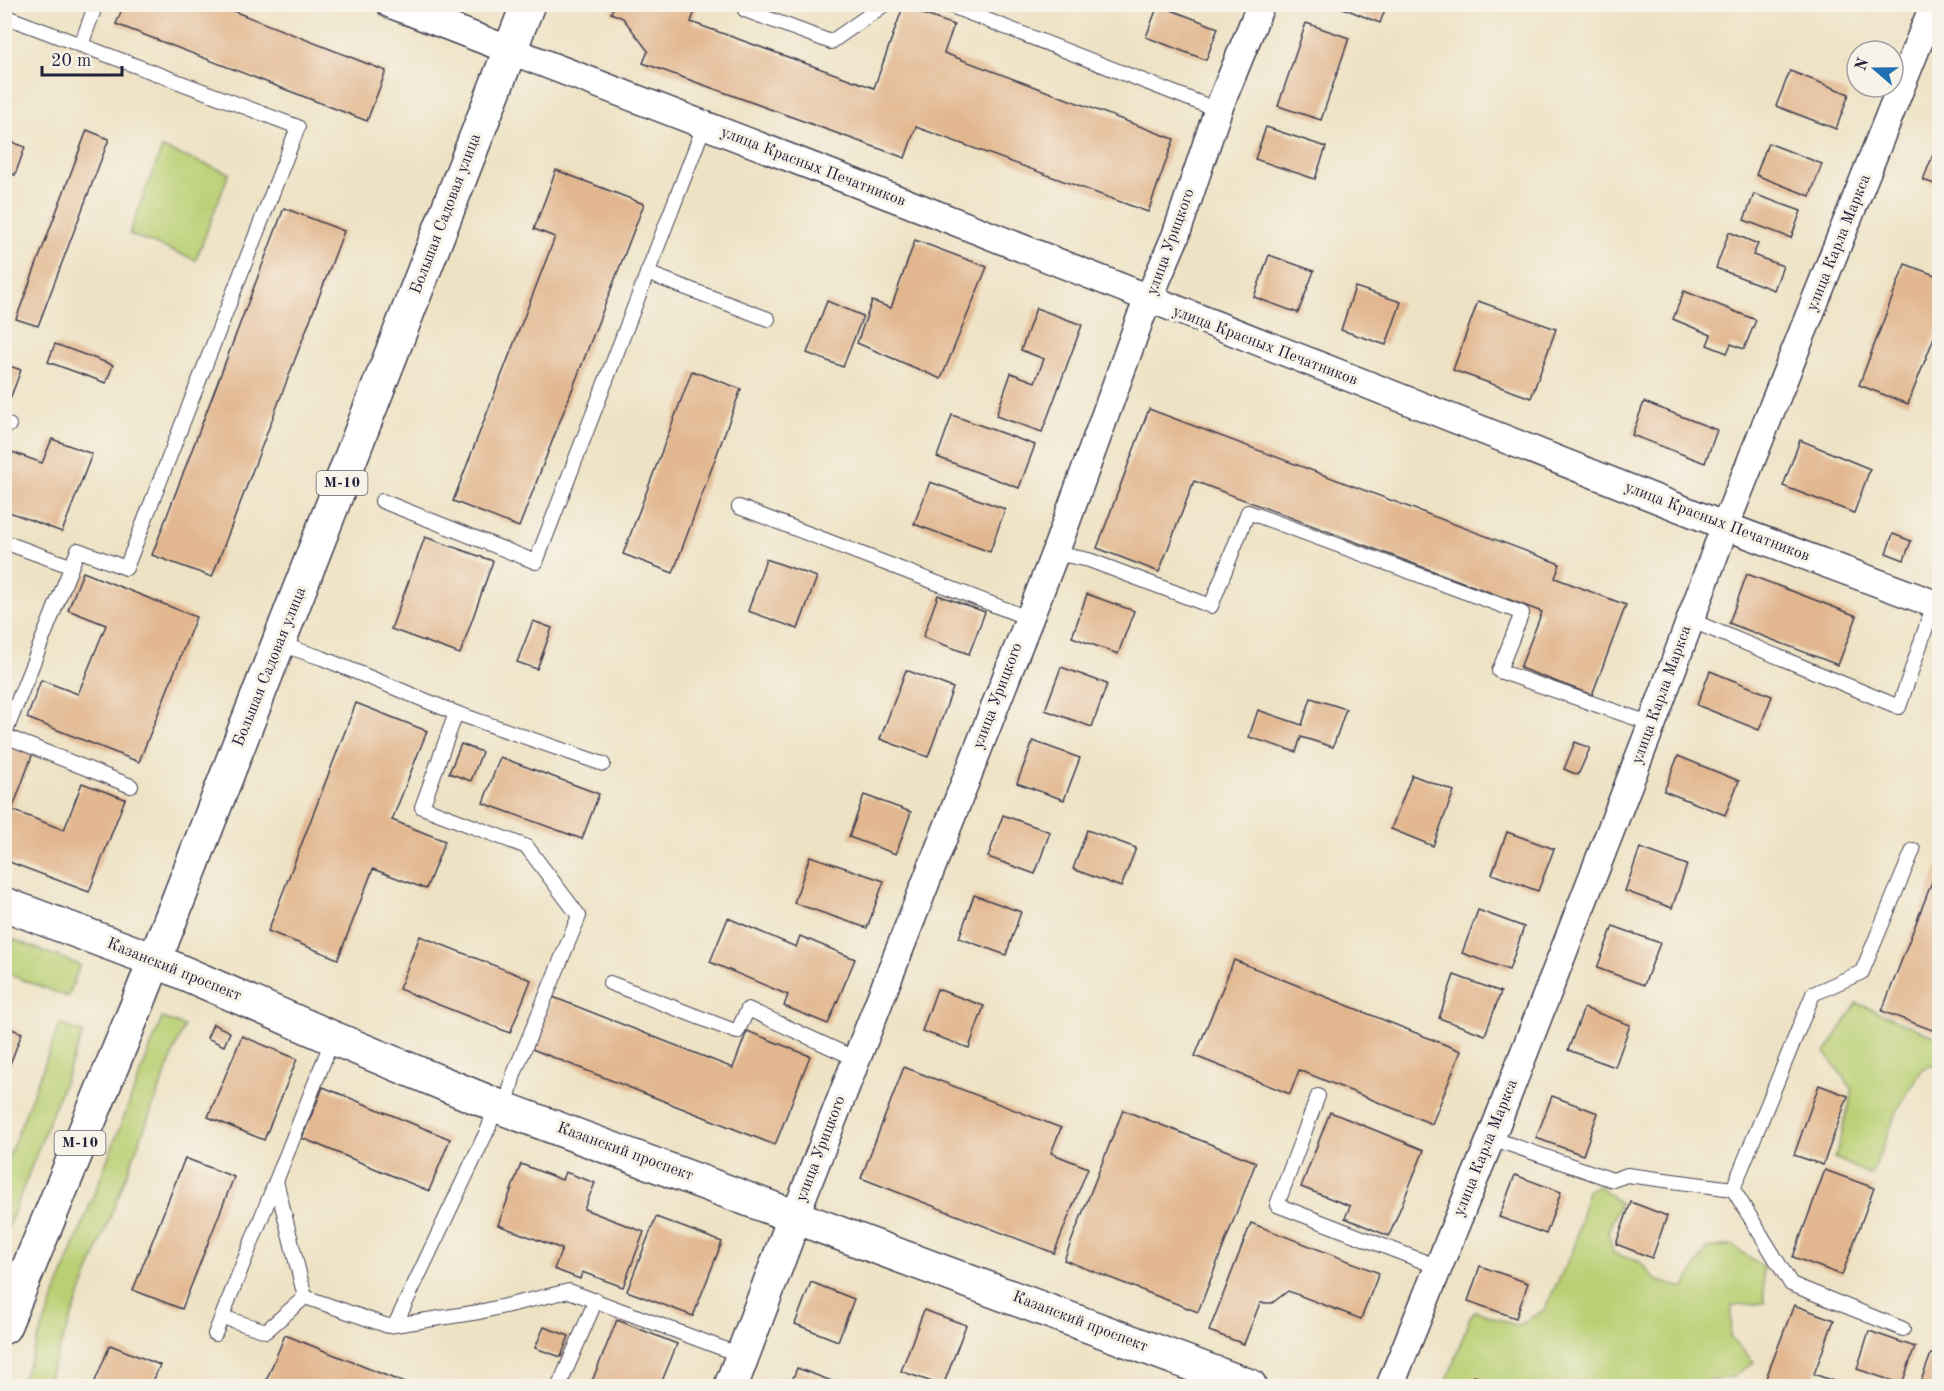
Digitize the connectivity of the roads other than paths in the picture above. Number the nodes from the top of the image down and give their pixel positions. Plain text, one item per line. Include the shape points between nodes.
1 (96, 4) edge
2 (390, 4) edge
3 (528, 4) edge
4 (747, 4) edge
5 (885, 4) edge
6 (946, 4) edge
7 (1261, 4) edge
8 (1934, 4) edge
9 (4, 16) edge
10 (81, 45) junction
11 (509, 51) junction
12 (1218, 110) junction
13 (704, 126) junction
14 (647, 273) junction
15 (1149, 301) junction
16 (768, 319) dead end
17 (382, 501) dead end
18 (739, 507) dead end
19 (1725, 526) junction
20 (4, 542) edge
21 (1054, 553) junction
22 (70, 566) junction
23 (1937, 605) edge
24 (1028, 618) junction
25 (1690, 620) junction
26 (280, 644) junction
27 (456, 713) junction
28 (1652, 724) junction
29 (5, 736) edge
30 (603, 764) dead end
31 (131, 786) dead end
32 (1913, 850) dead end
33 (4, 904) edge
34 (154, 960) junction
35 (610, 983) dead end
36 (333, 1038) junction
37 (856, 1059) junction
38 (1318, 1096) dead end
39 (500, 1106) junction
40 (1491, 1138) junction
41 (276, 1181) junction
42 (1733, 1189) junction
43 (795, 1216) junction
44 (1438, 1267) junction
45 (305, 1297) junction
46 (596, 1300) junction
47 (8, 1308) edge
48 (222, 1317) junction
49 (395, 1325) junction
50 (1903, 1329) dead end
51 (215, 1334) dead end
52 (743, 1356) junction
53 (559, 1386) edge
54 (731, 1386) edge
55 (1250, 1386) edge
56 (1390, 1386) edge

1 - 10 lane
2 - 11 street, улица Красных Печатников
3 - 11 main road, Большая Садовая улица / М-10
4 - 5 lane via 745,10 831,42
6 - 12 lane
7 - 12 street, улица Урицкого
8 - 19 street, улица Карла Маркса
9 - 10 lane
10 - 22 lane via 298,127 126,568 78,550
11 - 13 street, улица Красных Печатников
11 - 26 main road, Большая Садовая улица / М-10
12 - 15 street, улица Урицкого
13 - 14 lane
13 - 15 street, улица Красных Печатников
14 - 16 lane
14 - 17 lane via 536,562
15 - 19 street, улица Красных Печатников
15 - 21 street, улица Урицкого
18 - 24 lane
19 - 23 street, улица Красных Печатников
19 - 25 street, улица Карла Маркса
20 - 22 lane
21 - 24 street, улица Урицкого
21 - 28 lane via 1089,560 1211,606 1248,512 1522,613 1499,671
22 - 29 lane
23 - 25 lane via 1899,707
24 - 37 street, улица Урицкого
25 - 28 street, улица Карла Маркса
26 - 27 lane
26 - 34 main road, Большая Садовая улица / М-10
27 - 30 lane
27 - 39 lane via 422,807 527,848 579,915
28 - 40 street, улица Карла Маркса
29 - 31 lane
32 - 42 lane via 1862,972 1813,994
33 - 34 main road, Казанский проспект
34 - 36 main road, Казанский проспект
34 - 47 main road, Большая Садовая улица / М-10
35 - 37 lane via 737,1032 748,1009
36 - 39 main road, Казанский проспект
36 - 41 lane
37 - 43 street, улица Урицкого
38 - 44 lane via 1277,1205
39 - 43 main road, Казанский проспект
39 - 49 lane
40 - 42 lane via 1613,1180 1627,1175
40 - 44 street, улица Карла Маркса
41 - 45 lane
41 - 48 lane
42 - 50 lane via 1791,1284
43 - 52 main road, улица Урицкого
43 - 55 main road, Казанский проспект
44 - 56 street, улица Карла Маркса
45 - 48 lane via 266,1331
45 - 49 lane via 388,1326
46 - 49 lane via 569,1291 479,1312
46 - 52 lane
46 - 53 lane
48 - 51 lane
52 - 54 main road, улица Урицкого

